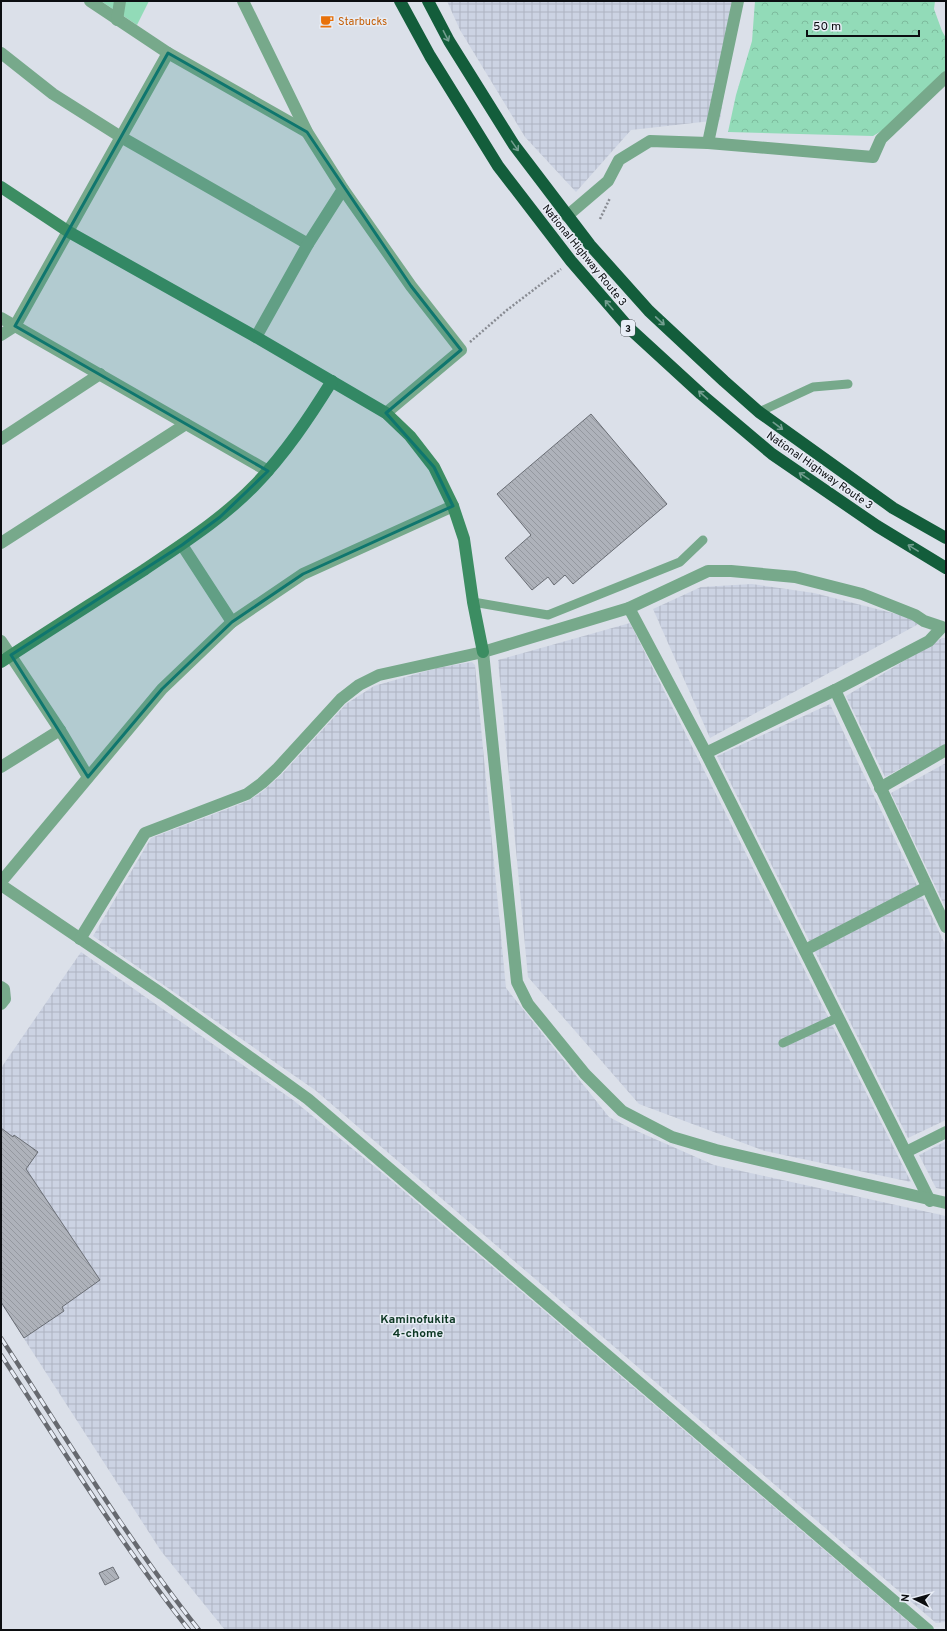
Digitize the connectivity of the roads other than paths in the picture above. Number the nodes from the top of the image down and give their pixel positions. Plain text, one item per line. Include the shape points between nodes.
1 (90, 1) edge
2 (120, 1) edge
3 (243, 1) edge
4 (400, 1) edge
5 (428, 1) edge
6 (738, 1) edge
7 (117, 20) junction
8 (1, 53) edge
9 (168, 53) junction
10 (946, 78) edge
11 (307, 132) junction
12 (121, 137) junction
13 (708, 143) junction
14 (1, 187) edge
15 (343, 189) junction
16 (568, 216) junction
17 (69, 232) junction
18 (308, 244) junction
19 (1, 318) edge
20 (15, 326) junction
21 (1, 335) edge
22 (256, 337) junction
23 (100, 374) junction
24 (332, 381) junction
25 (848, 384) dead end
26 (759, 412) junction
27 (386, 413) junction
28 (186, 424) junction
29 (1, 439) edge
30 (268, 471) junction
31 (453, 506) junction
32 (946, 538) edge
33 (703, 540) dead end
34 (1, 543) edge
35 (182, 545) junction
36 (946, 568) edge
37 (473, 602) junction
38 (629, 608) junction
39 (232, 622) junction
40 (944, 627) edge
41 (1, 641) edge
42 (483, 652) junction
43 (6, 659) edge
44 (836, 690) junction
45 (60, 730) junction
46 (946, 750) edge
47 (706, 752) junction
48 (1, 767) edge
49 (88, 777) junction
50 (880, 788) junction
51 (1, 883) edge
52 (927, 887) junction
53 (946, 927) edge
54 (80, 939) junction
55 (805, 950) junction
56 (1, 987) edge
57 (1, 1004) edge
58 (839, 1017) junction
59 (783, 1043) dead end
60 (946, 1132) edge
61 (906, 1152) junction
62 (930, 1201) junction
63 (946, 1203) edge
64 (928, 1630) edge

1 - 7 street
2 - 7 street
3 - 11 street
36 -> 4 highway, National Highway Route 3 / 3 via 877,526 772,454 629,328 571,261 498,166 430,56
5 -> 16 highway, National Highway Route 3 via 449,41 514,145
6 - 13 street
7 - 9 street
8 - 12 street via 53,94
9 - 11 street
9 - 12 street
10 - 13 street via 881,139 873,157
11 - 15 street
12 - 17 street
12 - 18 street
13 - 16 street via 650,141 619,160 608,180
14 - 17 street
15 - 18 street
15 - 27 street via 411,286 461,350
16 -> 26 highway, National Highway Route 3 via 590,245 649,311
17 - 20 street
17 - 22 street
18 - 22 street
19 - 20 street
20 - 21 street
20 - 23 street
22 - 24 street
23 - 28 street
23 - 29 street
24 - 27 street
24 - 30 street via 300,431
25 - 26 lane via 813,387
26 -> 32 highway, National Highway Route 3 via 893,508
27 - 31 street via 410,436 434,467
28 - 30 street
28 - 34 street
30 - 35 street via 220,517
31 - 37 street via 464,539
31 - 39 street via 303,574
33 - 37 lane via 680,562 548,615
35 - 39 street
35 - 43 street
37 - 42 street
38 - 40 street via 708,571 731,570 795,577 862,594
38 - 42 street
38 - 47 street
39 - 49 street via 162,689
40 - 44 street via 929,641
41 - 43 street
42 - 54 street via 379,675 341,699 277,769 247,794 145,833
42 - 62 street via 517,982 528,1004 585,1074 622,1111 672,1137 716,1150
43 - 45 street
44 - 47 street
44 - 50 street
45 - 48 street
45 - 49 street
46 - 50 street
47 - 55 street
49 - 51 street
50 - 52 street
51 - 54 street
52 - 53 street
52 - 55 street
54 - 64 street via 308,1098
55 - 58 street
56 - 57 street via 4,989 5,999
58 - 59 lane
58 - 61 street
60 - 61 street
61 - 62 street
62 - 63 street

